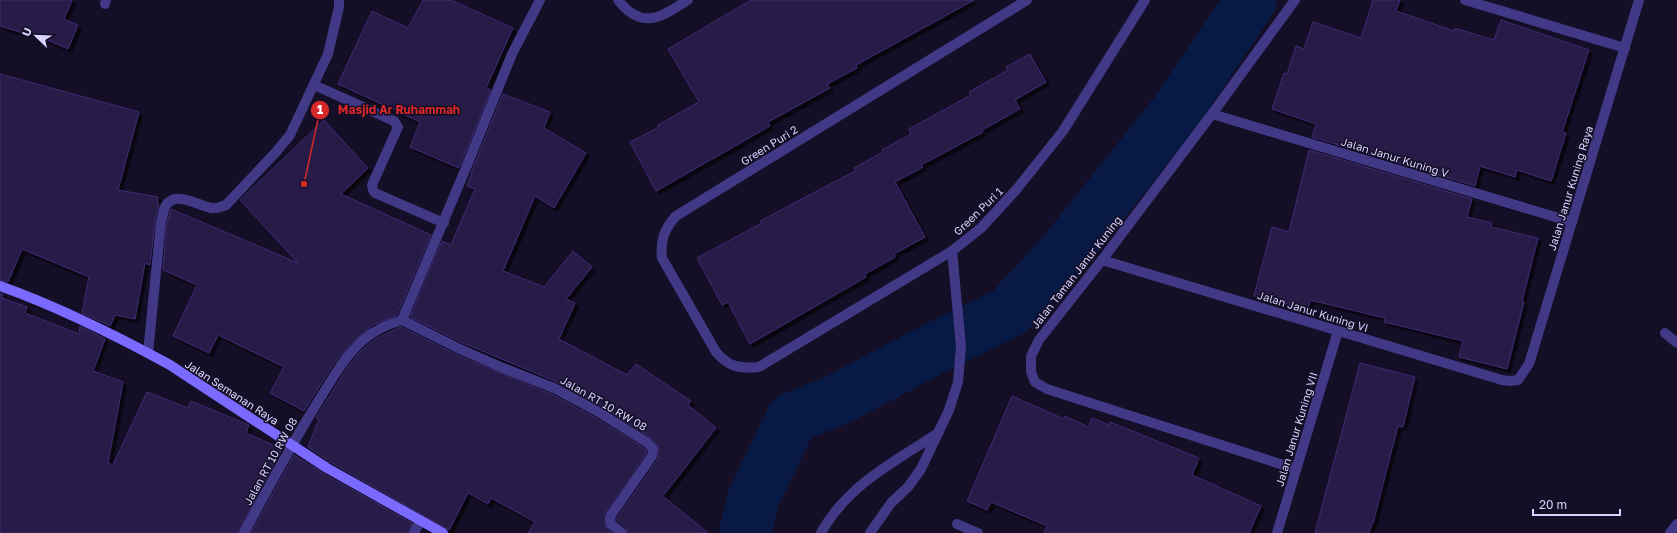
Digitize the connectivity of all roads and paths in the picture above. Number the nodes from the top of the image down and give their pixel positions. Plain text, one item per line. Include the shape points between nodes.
1 (540, 0) edge
2 (618, 0) edge
3 (688, 0) edge
4 (1027, 0) edge
5 (1145, 0) edge
6 (1294, 0) edge
7 (1465, 0) edge
8 (1639, 0) edge
9 (339, 4) edge
10 (1625, 48) junction
11 (314, 85) junction
12 (1212, 114) junction
13 (1572, 222) junction
14 (444, 223) junction
15 (952, 251) junction
16 (1102, 260) junction
17 (0, 286) edge
18 (402, 320) junction
19 (1338, 331) junction
20 (1665, 333) dead end
21 (1677, 343) edge
22 (148, 353) junction
23 (735, 366) joint
24 (1518, 380) joint
25 (937, 434) junction
26 (292, 446) junction
27 (1296, 469) junction
28 (420, 521) junction
29 (957, 524) dead end
30 (1677, 524) edge
31 (244, 533) edge
32 (414, 533) edge
33 (443, 533) edge
34 (622, 533) edge
35 (821, 533) edge
36 (870, 533) edge
37 (978, 533) edge
38 (1277, 533) edge
39 (1670, 533) edge

1 - 14 street via 512,54
2 - 3 street via 628,12 652,20 664,16
4 - 23 street, Green Puri 2 via 682,212 668,225 661,247 662,258 716,352 724,361
5 - 15 street, Green Puri 1 via 1062,131 1016,190 981,228
6 - 12 street, Jalan Taman Janur Kuning
7 - 10 street
8 - 10 street, Jalan Janur Kuning Raya
9 - 11 street via 328,54
10 - 13 street, Jalan Janur Kuning Raya
11 - 14 street via 394,122 398,127 372,185 373,190
11 - 22 street via 290,135 226,205 212,209 175,198 168,202 161,222
12 - 13 street, Jalan Janur Kuning V
12 - 16 street, Jalan Taman Janur Kuning
13 - 24 street, Jalan Janur Kuning Raya via 1529,364
14 - 18 street
15 - 23 street, Green Puri 1 via 759,367
15 - 25 street via 961,346 958,382 949,410
16 - 19 street, Jalan Janur Kuning VI
16 - 27 street, Jalan Taman Janur Kuning via 1039,340 1032,356 1031,372 1035,382 1048,389
17 - 22 street, Jalan Semanan Raya via 61,311
18 - 26 street, Jalan RT 10 RW 08 via 372,333 343,361
18 - 34 street, Jalan RT 10 RW 08 via 496,365 554,388 648,443 653,449 652,456 611,515 611,524
19 - 24 street, Jalan Janur Kuning VI via 1502,380
19 - 27 street, Jalan Janur Kuning VII
20 - 21 street
22 - 26 street, Jalan Semanan Raya
25 - 35 street via 877,473 849,496
25 - 36 street via 921,469 908,488 891,503
26 - 28 street, Jalan Semanan Raya
26 - 31 street, Jalan RT 10 RW 08
27 - 38 street, Jalan Janur Kuning VII
28 - 32 street
28 - 33 street, Jalan Semanan Raya
29 - 37 street
30 - 39 street

